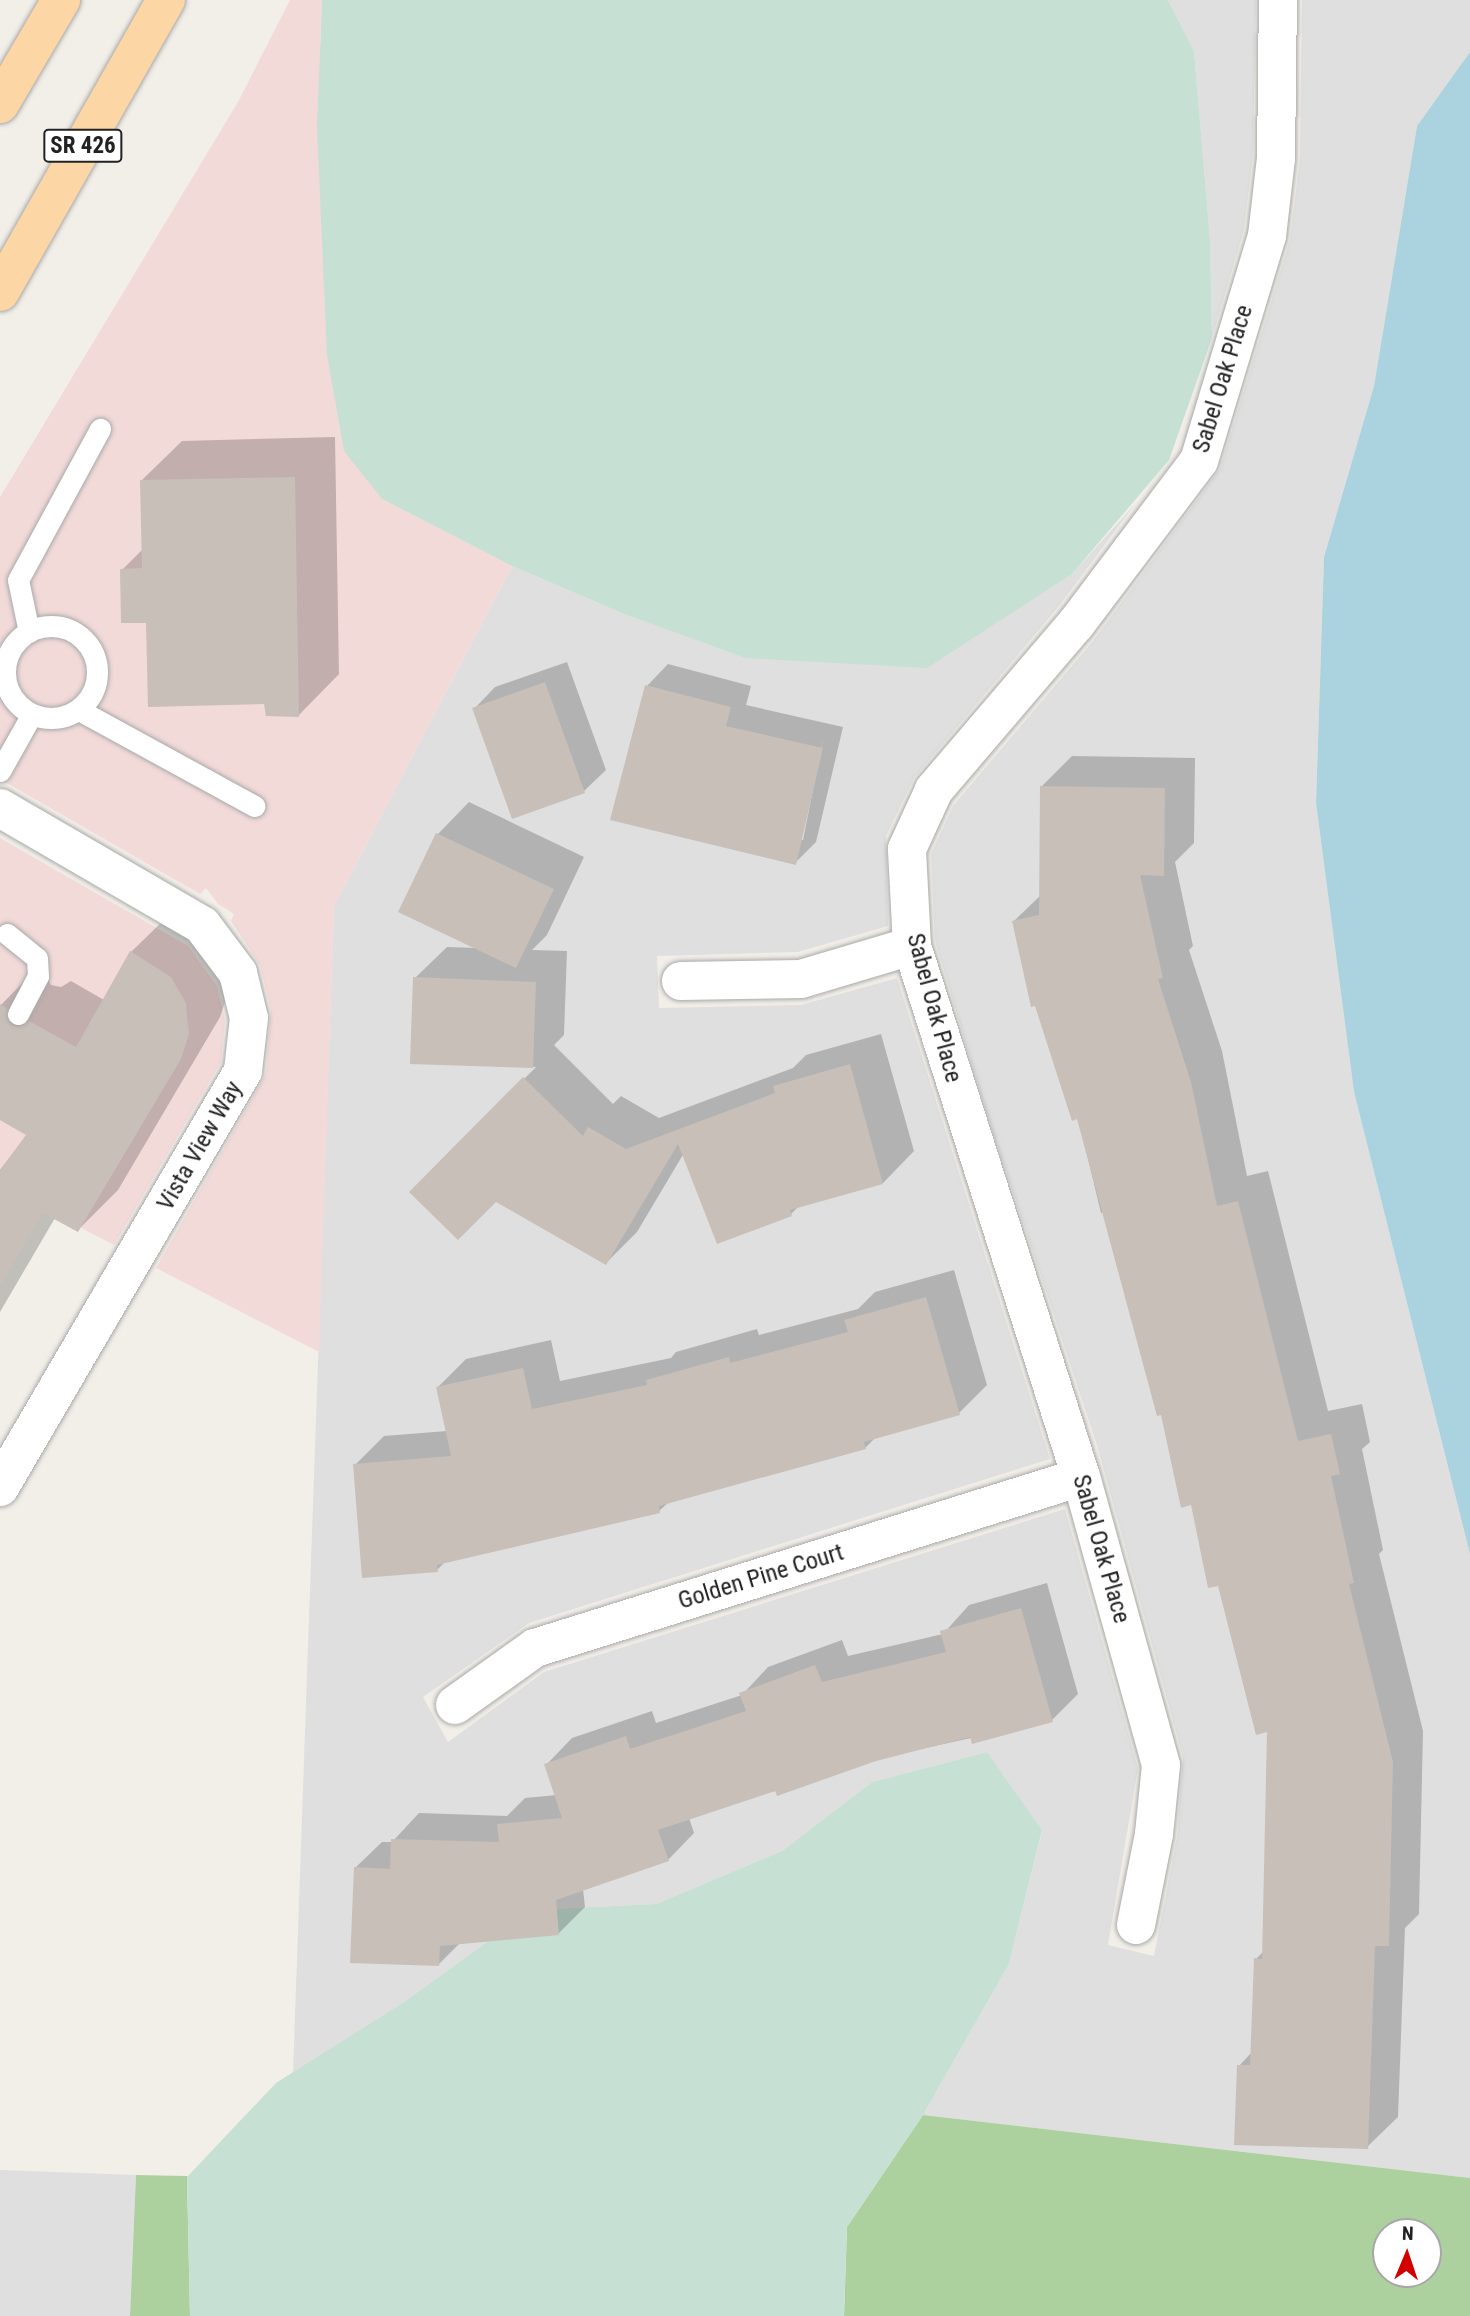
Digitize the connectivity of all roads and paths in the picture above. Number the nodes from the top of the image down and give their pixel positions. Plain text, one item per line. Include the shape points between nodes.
1 (61, 0) edge
2 (166, 0) edge
3 (1278, 0) edge
4 (0, 104) edge
5 (0, 292) edge
6 (100, 429) dead end
7 (29, 632) junction
8 (79, 710) junction
9 (32, 714) junction
10 (0, 771) edge
11 (254, 806) dead end
12 (0, 808) edge
13 (2, 936) edge
14 (912, 946) junction
15 (681, 981) dead end
16 (18, 1014) dead end
17 (1081, 1477) junction
18 (0, 1487) edge
19 (455, 1705) dead end
20 (1136, 1925) dead end

1 - 4 main road
2 - 5 main road, SR 426
3 - 14 street, Sabel Oak Place via 1276,158 1267,236 1199,461 1076,624 934,790 907,849
6 - 7 lane via 18,580
7 - 8 lane via 42,626 71,629 94,652 97,683
7 - 9 lane via 9,653 6,681 11,695
8 - 9 lane via 48,718
8 - 11 lane
9 - 10 lane
12 - 18 street, Vista View Way via 202,925 238,973 249,1018 243,1071
13 - 16 lane via 37,958 38,976
14 - 15 street via 801,979
14 - 17 street, Sabel Oak Place
17 - 19 street, Golden Pine Court via 535,1648
17 - 20 street, Sabel Oak Place via 1161,1765 1154,1833

